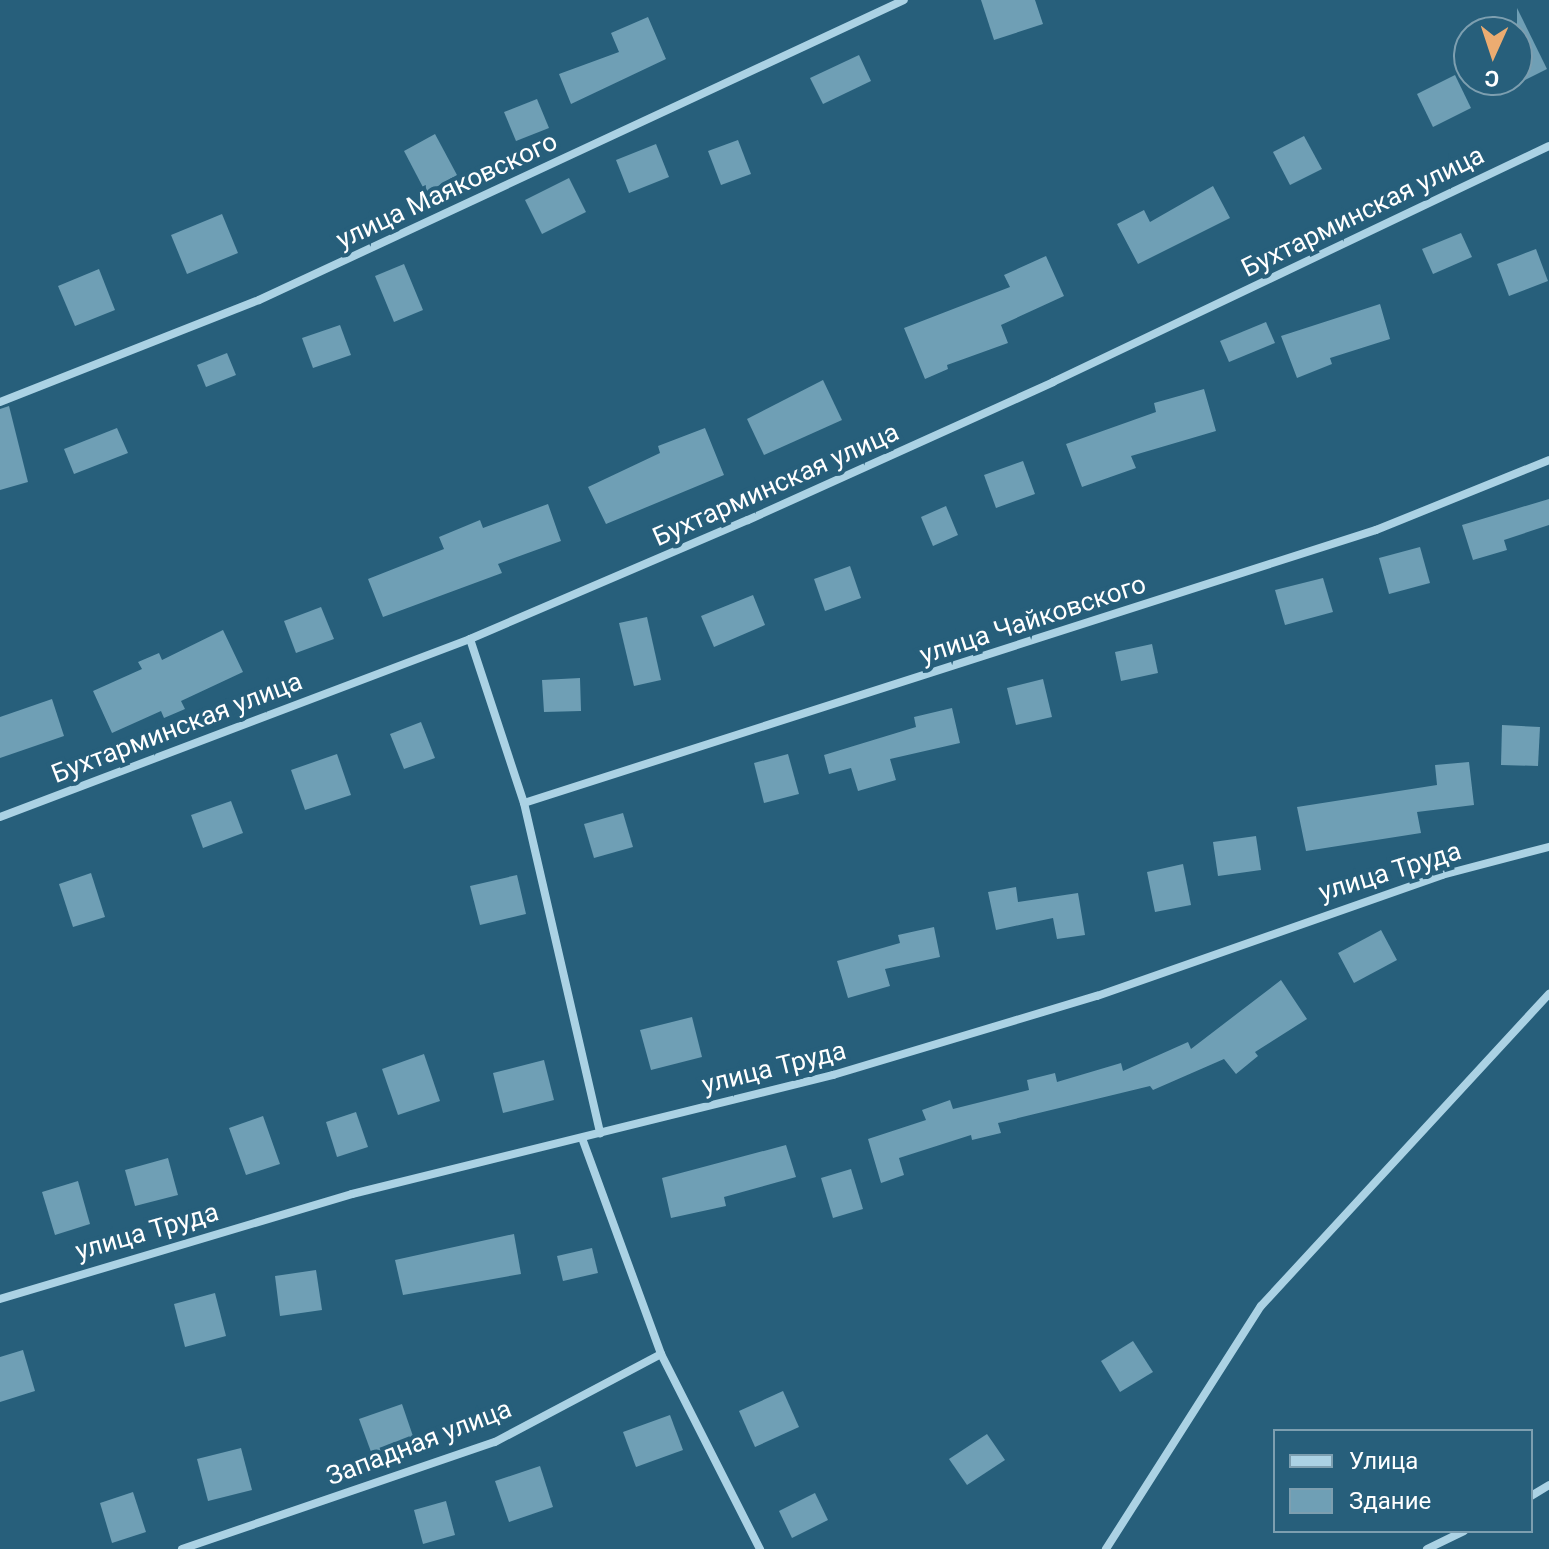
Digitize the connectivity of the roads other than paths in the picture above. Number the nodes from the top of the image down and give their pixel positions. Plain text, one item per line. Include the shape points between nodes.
1 (904, 0) edge
2 (1549, 146) edge
3 (0, 402) edge
4 (1549, 460) edge
5 (470, 639) junction
6 (524, 803) junction
7 (0, 817) edge
8 (1549, 847) edge
9 (1549, 994) edge
10 (600, 1133) junction
11 (582, 1138) junction
12 (0, 1299) edge
13 (661, 1354) junction
14 (1460, 1533) edge
15 (182, 1549) edge
16 (760, 1549) edge
17 (1106, 1549) edge
18 (1427, 1549) edge

1 - 3 street, улица Маяковского via 259,300
2 - 5 street, Бухтарминская улица via 1053,382
4 - 6 street, улица Чайковского via 1376,530
5 - 6 street
5 - 7 street, Бухтарминская улица
6 - 10 street
8 - 10 street, улица Труда via 1313,917 1097,996 833,1075
9 - 17 street via 1261,1306
10 - 11 street, улица Труда
11 - 12 street, улица Труда via 352,1194 93,1267
11 - 13 street
13 - 15 street, Западная улица via 495,1442
13 - 16 street
14 - 18 street

